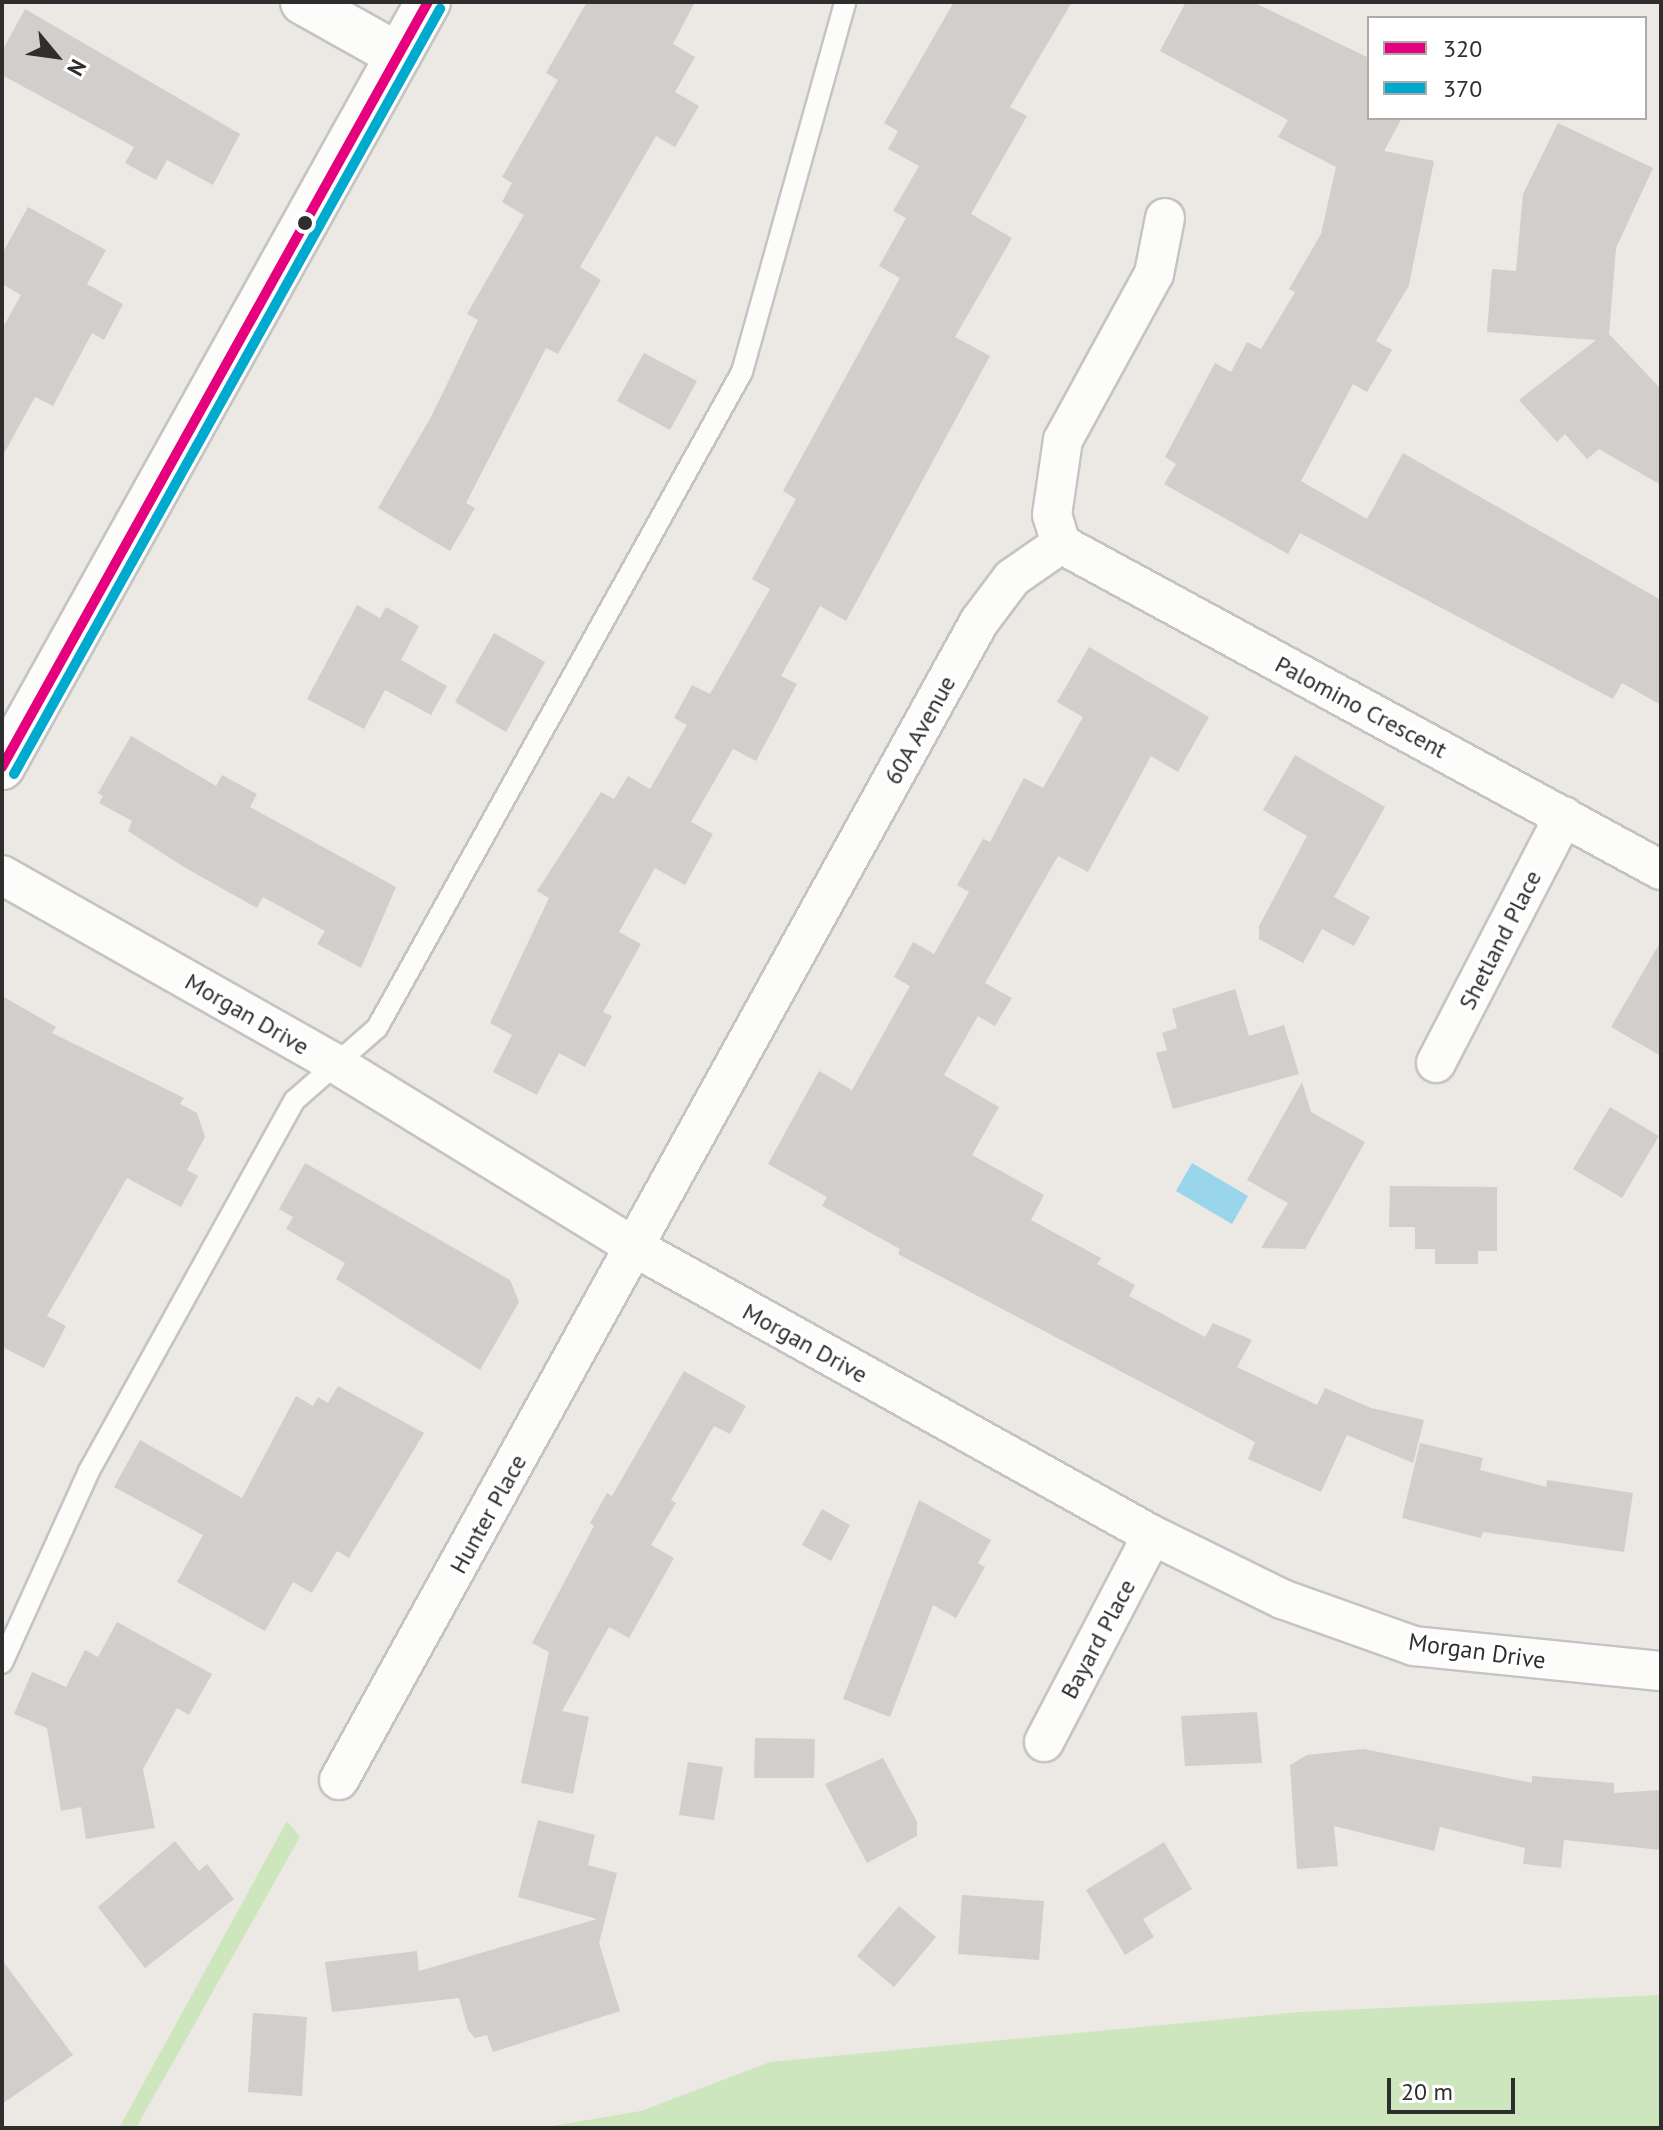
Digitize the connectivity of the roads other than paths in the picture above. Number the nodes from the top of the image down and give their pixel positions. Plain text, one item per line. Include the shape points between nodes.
1 (303, 2) edge
2 (428, 2) edge
3 (845, 2) edge
4 (398, 55) junction
5 (1165, 218) dead end
6 (1061, 544) junction
7 (2, 767) edge
8 (1564, 816) junction
9 (1661, 870) edge
10 (2, 875) edge
11 (1436, 1063) dead end
12 (336, 1064) junction
13 (636, 1248) junction
14 (1152, 1535) junction
15 (2, 1663) edge
16 (1661, 1671) edge
17 (1044, 1742) dead end
18 (339, 1780) dead end

1 - 4 main road
2 - 4 main road
3 - 12 lane via 742,372 377,1028
4 - 7 main road
5 - 6 street via 1154,274 1063,440 1052,515
6 - 8 street, Palomino Crescent
6 - 13 street, 60A Avenue via 1021,570 979,622
8 - 9 street, Palomino Crescent
8 - 11 street, Shetland Place
10 - 12 street, Morgan Drive
12 - 13 street, Morgan Drive
12 - 15 lane via 295,1100 89,1471
13 - 14 street, Morgan Drive
13 - 18 street, Hunter Place
14 - 16 street, Morgan Drive via 1282,1599 1414,1646
14 - 17 street, Bayard Place

